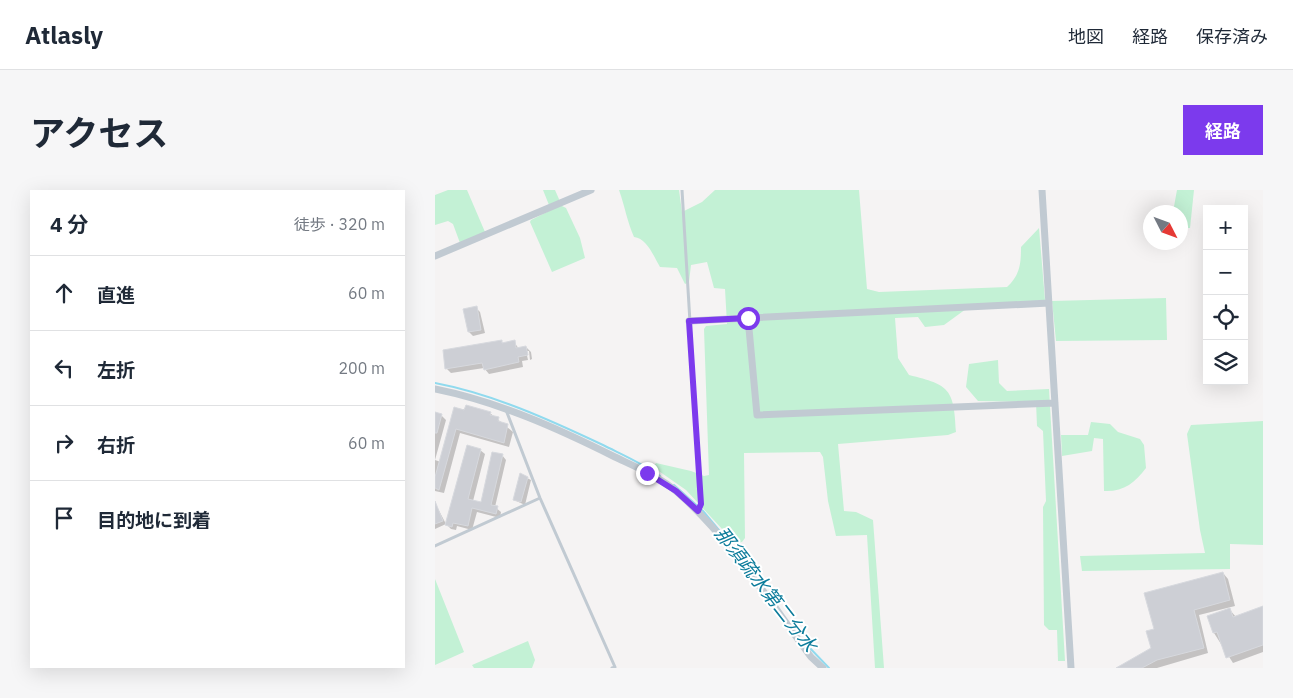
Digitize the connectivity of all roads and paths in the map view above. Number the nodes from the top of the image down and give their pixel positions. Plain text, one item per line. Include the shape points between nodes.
1 (591, 190) edge
2 (682, 190) edge
3 (1042, 190) edge
4 (435, 256) edge
5 (1049, 303) junction
6 (748, 318) junction
7 (689, 321) junction
8 (435, 389) edge
9 (1055, 403) junction
10 (506, 409) junction
11 (540, 498) junction
12 (698, 511) junction
13 (435, 546) edge
14 (612, 668) edge
15 (823, 668) edge
16 (1071, 668) edge

1 - 4 street
2 - 7 lane
3 - 5 street
5 - 6 street
5 - 9 street
6 - 7 street
6 - 9 street via 757,415
7 - 12 lane via 701,504
8 - 10 street
9 - 16 street
10 - 11 lane
10 - 12 street via 541,422 647,473 676,491
11 - 13 lane
11 - 14 lane via 615,667
12 - 15 street

